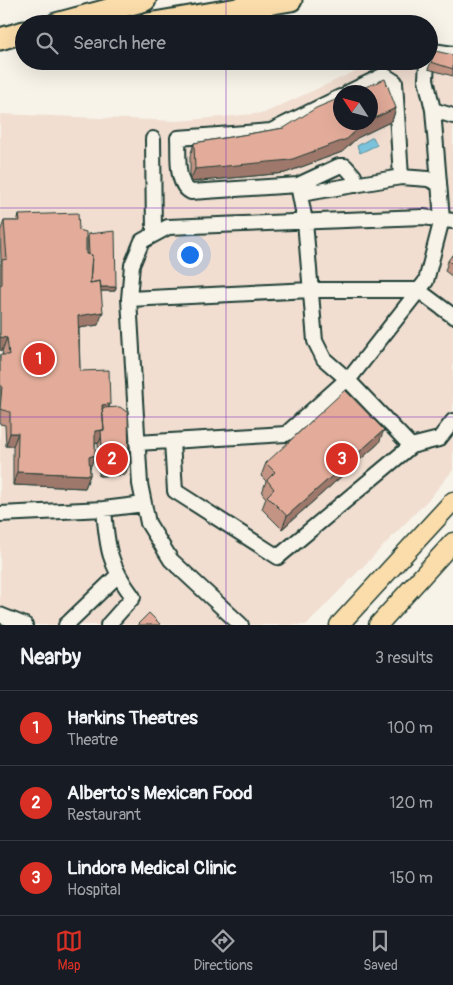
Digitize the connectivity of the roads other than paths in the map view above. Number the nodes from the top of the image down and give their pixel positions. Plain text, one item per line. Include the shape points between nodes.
1 (145, 0) edge
2 (291, 0) edge
3 (89, 15) edge
4 (202, 15) edge
5 (15, 35) edge
6 (0, 39) edge
7 (15, 40) edge
8 (438, 52) edge
9 (453, 54) edge
10 (426, 70) edge
11 (363, 85) edge
12 (333, 100) edge
13 (433, 110) junction
14 (453, 116) edge
15 (153, 139) dead end
16 (401, 177) junction
17 (439, 184) junction
18 (356, 185) junction
19 (299, 190) junction
20 (448, 220) edge
21 (305, 221) junction
22 (154, 234) junction
23 (311, 290) junction
24 (418, 290) junction
25 (129, 299) junction
26 (453, 316) edge
27 (347, 379) junction
28 (453, 421) edge
29 (172, 441) junction
30 (137, 443) junction
31 (411, 446) junction
32 (453, 502) edge
33 (144, 504) junction
34 (104, 509) junction
35 (0, 514) edge
36 (453, 542) edge
37 (117, 576) junction
38 (0, 615) edge
39 (25, 625) edge
40 (66, 625) edge
41 (108, 625) edge
42 (241, 625) edge
43 (339, 625) edge
44 (378, 625) edge

1 - 3 highway
2 - 4 highway
5 - 6 highway
6 - 7 highway
8 - 9 lane
10 - 13 lane
11 - 16 lane via 384,75 395,82
12 - 19 lane via 271,131 178,138 181,181 191,192
13 - 14 lane
13 - 17 lane
15 - 22 lane
16 - 17 lane via 428,179
16 - 18 lane
17 - 20 lane
18 - 19 lane
18 - 19 lane via 354,176 345,166 339,166
19 - 21 lane
20 - 21 lane via 423,217
20 - 24 lane via 426,281
21 - 22 lane via 168,227
21 - 23 lane
22 - 25 lane via 142,241 132,265
23 - 24 lane
23 - 25 lane
23 - 27 lane via 315,341 324,359
24 - 26 lane
24 - 27 lane
25 - 30 lane
27 - 29 lane via 286,434
27 - 31 lane
28 - 31 lane via 439,439
29 - 30 lane
29 - 31 lane via 175,491 278,557
30 - 33 lane
32 - 43 main road
33 - 34 lane
33 - 42 lane via 148,523 171,560
34 - 35 lane
34 - 37 lane via 107,545
36 - 44 main road
37 - 40 lane
37 - 41 lane via 133,597
38 - 39 lane

